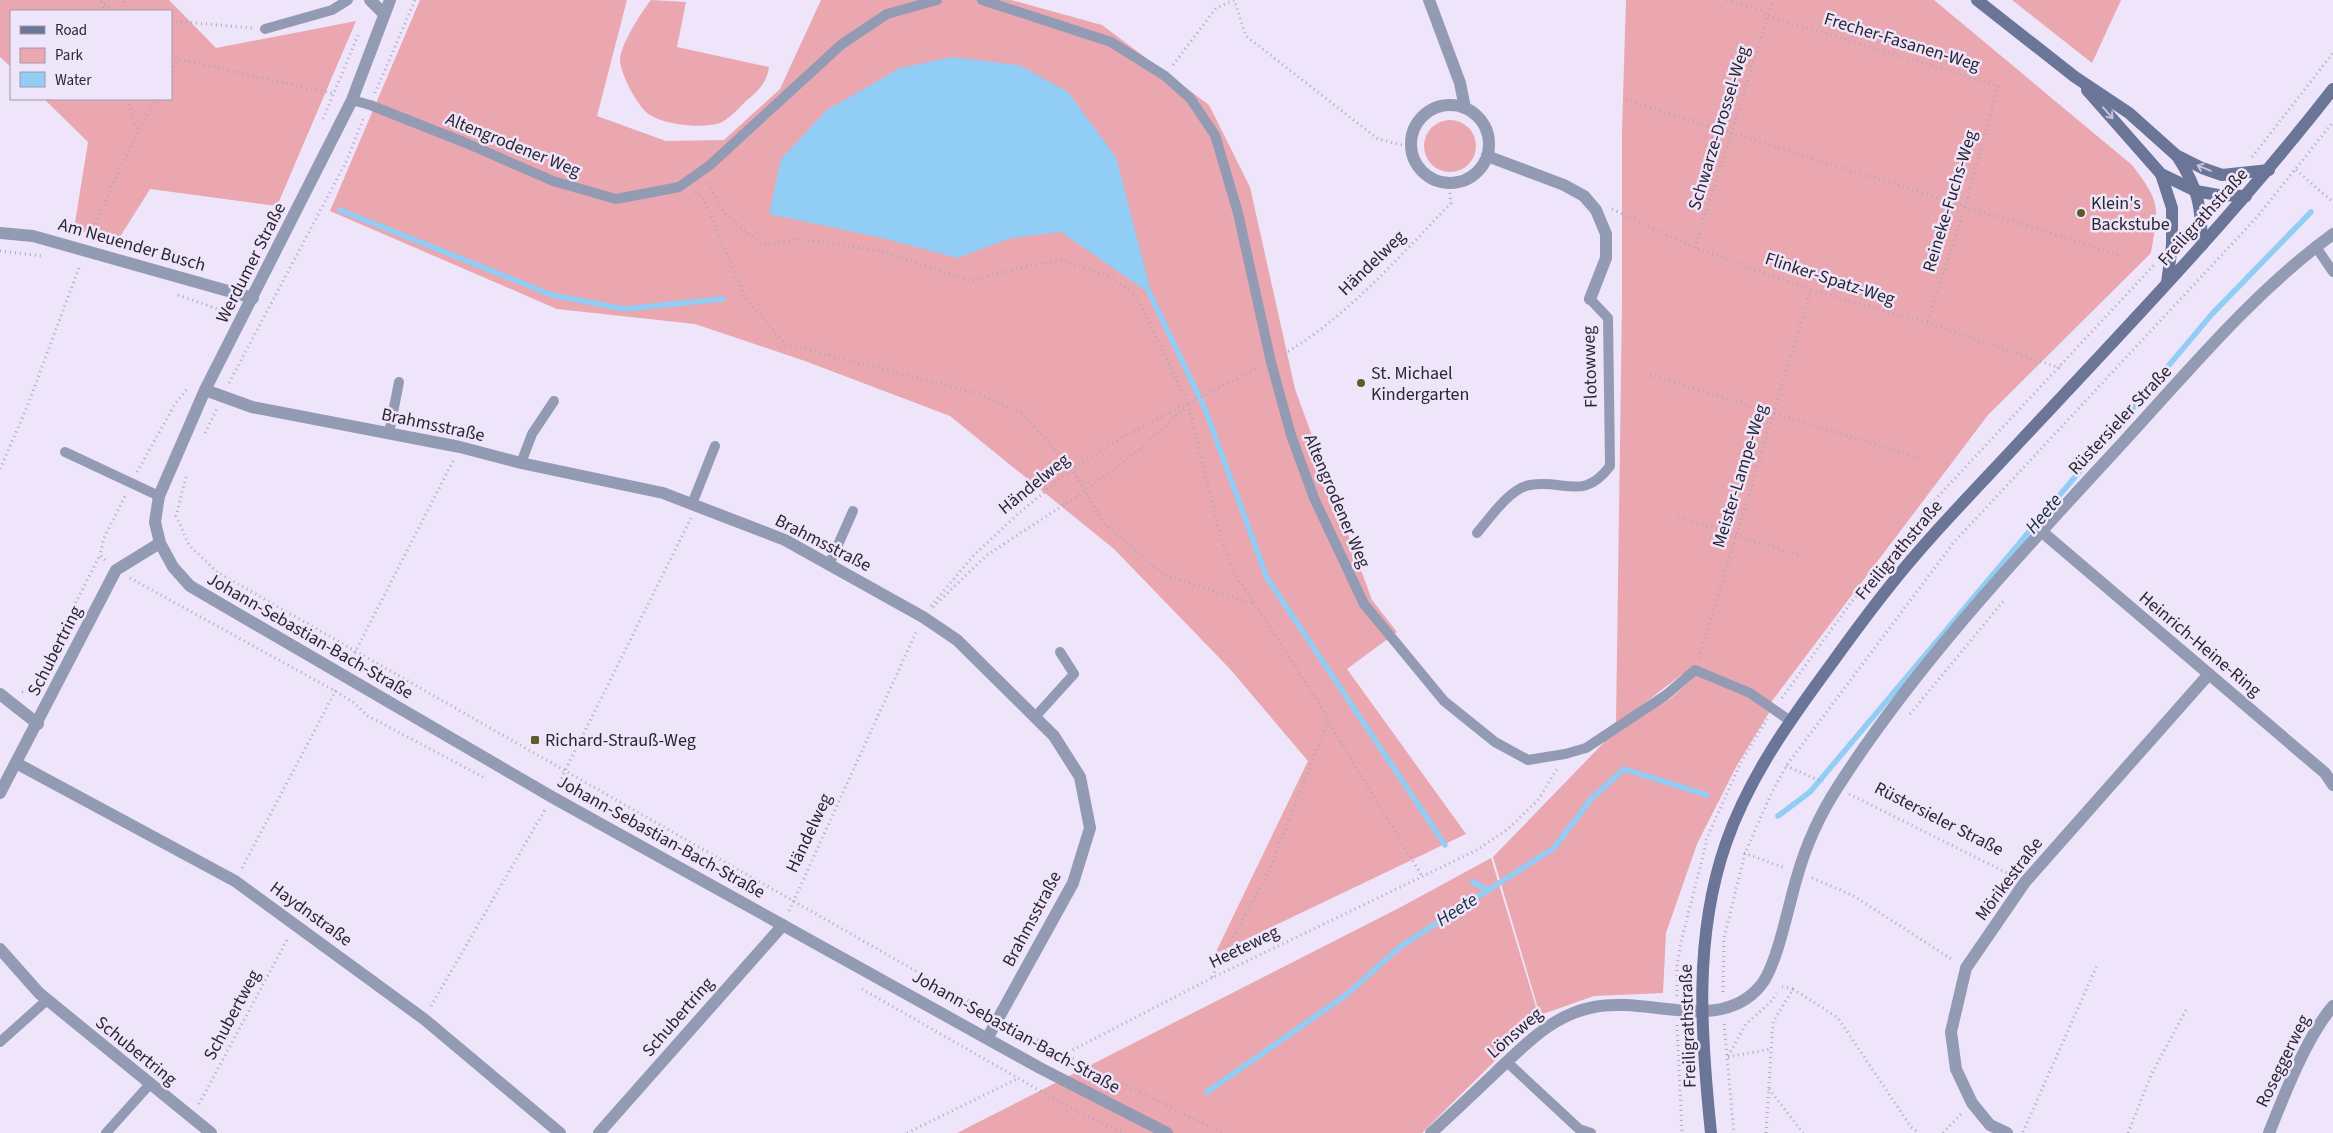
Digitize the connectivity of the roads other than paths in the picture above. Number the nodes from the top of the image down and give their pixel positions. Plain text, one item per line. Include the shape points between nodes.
1 (348, 0) edge
2 (370, 0) edge
3 (390, 0) edge
4 (937, 0) edge
5 (982, 0) edge
6 (1429, 0) edge
7 (1977, 0) edge
8 (384, 14) junction
9 (266, 29) road end
10 (2075, 77) junction
11 (2333, 89) edge
12 (352, 100) junction
13 (1465, 108) junction
14 (2176, 155) junction
15 (1487, 156) junction
16 (2269, 170) junction
17 (2161, 174) junction
18 (2196, 191) junction
19 (2246, 196) junction
20 (0, 233) edge
21 (2333, 234) edge
22 (2202, 245) junction
23 (2316, 247) junction
24 (2333, 272) edge
25 (2167, 283) junction
26 (253, 298) junction
27 (1590, 299) joint
28 (398, 382) dead end
29 (205, 390) junction
30 (554, 401) dead end
31 (389, 433) junction
32 (716, 446) dead end
33 (65, 452) dead end
34 (521, 463) junction
35 (159, 496) junction
36 (694, 505) junction
37 (854, 511) dead end
38 (2041, 532) junction
39 (1477, 533) dead end
40 (160, 544) junction
41 (829, 565) junction
42 (1060, 652) dead end
43 (2209, 674) junction
44 (0, 694) edge
45 (1035, 717) junction
46 (1789, 720) junction
47 (38, 724) junction
48 (16, 763) junction
49 (2333, 785) edge
50 (0, 793) edge
51 (783, 925) junction
52 (0, 949) edge
53 (47, 1000) junction
54 (2333, 1006) edge
55 (1701, 1012) junction
56 (988, 1037) junction
57 (0, 1042) edge
58 (1507, 1062) junction
59 (150, 1084) junction
60 (1578, 1131) edge
61 (106, 1133) edge
62 (211, 1133) edge
63 (560, 1133) edge
64 (600, 1133) edge
65 (1167, 1133) edge
66 (1432, 1133) edge
67 (1592, 1133) edge
68 (1712, 1133) edge
69 (2008, 1133) edge
70 (2269, 1133) edge

1 - 9 lane via 332,10
2 - 8 street
3 - 8 street, Werdumer Straße
4 - 12 lane, Altengrodener Weg via 887,14 842,44 710,165 682,185 616,199 553,181 466,143
5 - 46 lane, Altengrodener Weg via 1111,42 1165,76 1190,98 1214,135 1238,212 1271,362 1291,435 1314,498 1364,604 1444,701 1495,742 1528,760 1586,748 1666,695 1695,670 1750,692
6 - 13 street via 1460,84
7 - 10 main road
8 - 12 street, Werdumer Straße
10 - 14 main road via 2129,113
10 -> 17 main road
11 - 16 main road, Freiligrathstraße
12 - 26 street, Werdumer Straße
13 - 15 street via 1475,114 1485,128 1489,145
13 - 15 street via 1452,105 1427,113 1413,134 1411,147 1414,158 1424,172 1448,183 1461,182 1473,176 1482,168
16 -> 14 main road via 2222,175
14 - 18 main road
15 - 27 street, Flotowweg via 1564,185 1584,196 1596,210 1606,234 1606,258
16 - 19 main road, Freiligrathstraße
17 - 18 main road
17 - 25 main road via 2172,208
18 - 19 main road
18 - 22 main road
19 - 22 main road, Freiligrathstraße
20 - 26 street, Am Neuender Busch via 33,236
21 - 23 street, Rüstersieler Straße
22 - 25 main road, Freiligrathstraße
23 - 24 lane
23 - 38 street, Rüstersieler Straße via 2279,278 2204,354
25 - 46 main road, Freiligrathstraße via 1937,530 1888,588
26 - 29 street, Werdumer Straße
27 - 39 lane, Flotowweg via 1608,318 1610,466 1600,479 1584,487 1529,485 1508,496
28 - 31 lane
29 - 31 street, Brahmsstraße via 252,407
29 - 35 street, Werdumer Straße
30 - 34 lane via 532,434
31 - 34 street, Brahmsstraße
32 - 36 lane
33 - 35 lane
34 - 36 street, Brahmsstraße via 663,493
35 - 40 street, Werdumer Straße via 156,522
36 - 41 street, Brahmsstraße via 785,540
37 - 41 lane
38 - 43 street, Heinrich-Heine-Ring
38 - 55 street, Rüstersieler Straße via 1981,600 1883,722 1811,836 1764,983 1746,1001 1723,1010
40 - 47 street, Schubertring via 116,570
40 - 51 street, Johann-Sebastian-Bach-Straße via 173,567 190,586 552,797
41 - 45 street, Brahmsstraße via 924,617 957,640
42 - 45 lane via 1074,674
43 - 49 street, Heinrich-Heine-Ring via 2325,773
43 - 69 street, Mörikestraße via 2025,882 1966,968 1951,1032 1956,1069 1972,1103 1990,1125
44 - 47 street
45 - 56 street, Brahmsstraße via 1054,736 1080,777 1090,828 1073,883
46 - 55 main road, Freiligrathstraße via 1743,798 1725,846 1706,928
47 - 48 street, Schubertring
48 - 50 street, Schubertring
48 - 63 street, Haydnstraße via 234,881 424,1018
51 - 56 street, Johann-Sebastian-Bach-Straße
51 - 64 street, Schubertring
52 - 53 street, Schubertring
53 - 57 lane
53 - 59 street, Schubertring
54 - 70 street, Roseggerweg via 2322,1018
55 - 58 street, Lönsweg via 1677,1008 1597,1006 1566,1015 1542,1029
55 - 68 main road, Freiligrathstraße
56 - 65 street, Johann-Sebastian-Bach-Straße via 1040,1068
58 - 60 lane
58 - 66 street, Lönsweg
59 - 61 lane
59 - 62 street, Schubertring
60 - 67 lane

